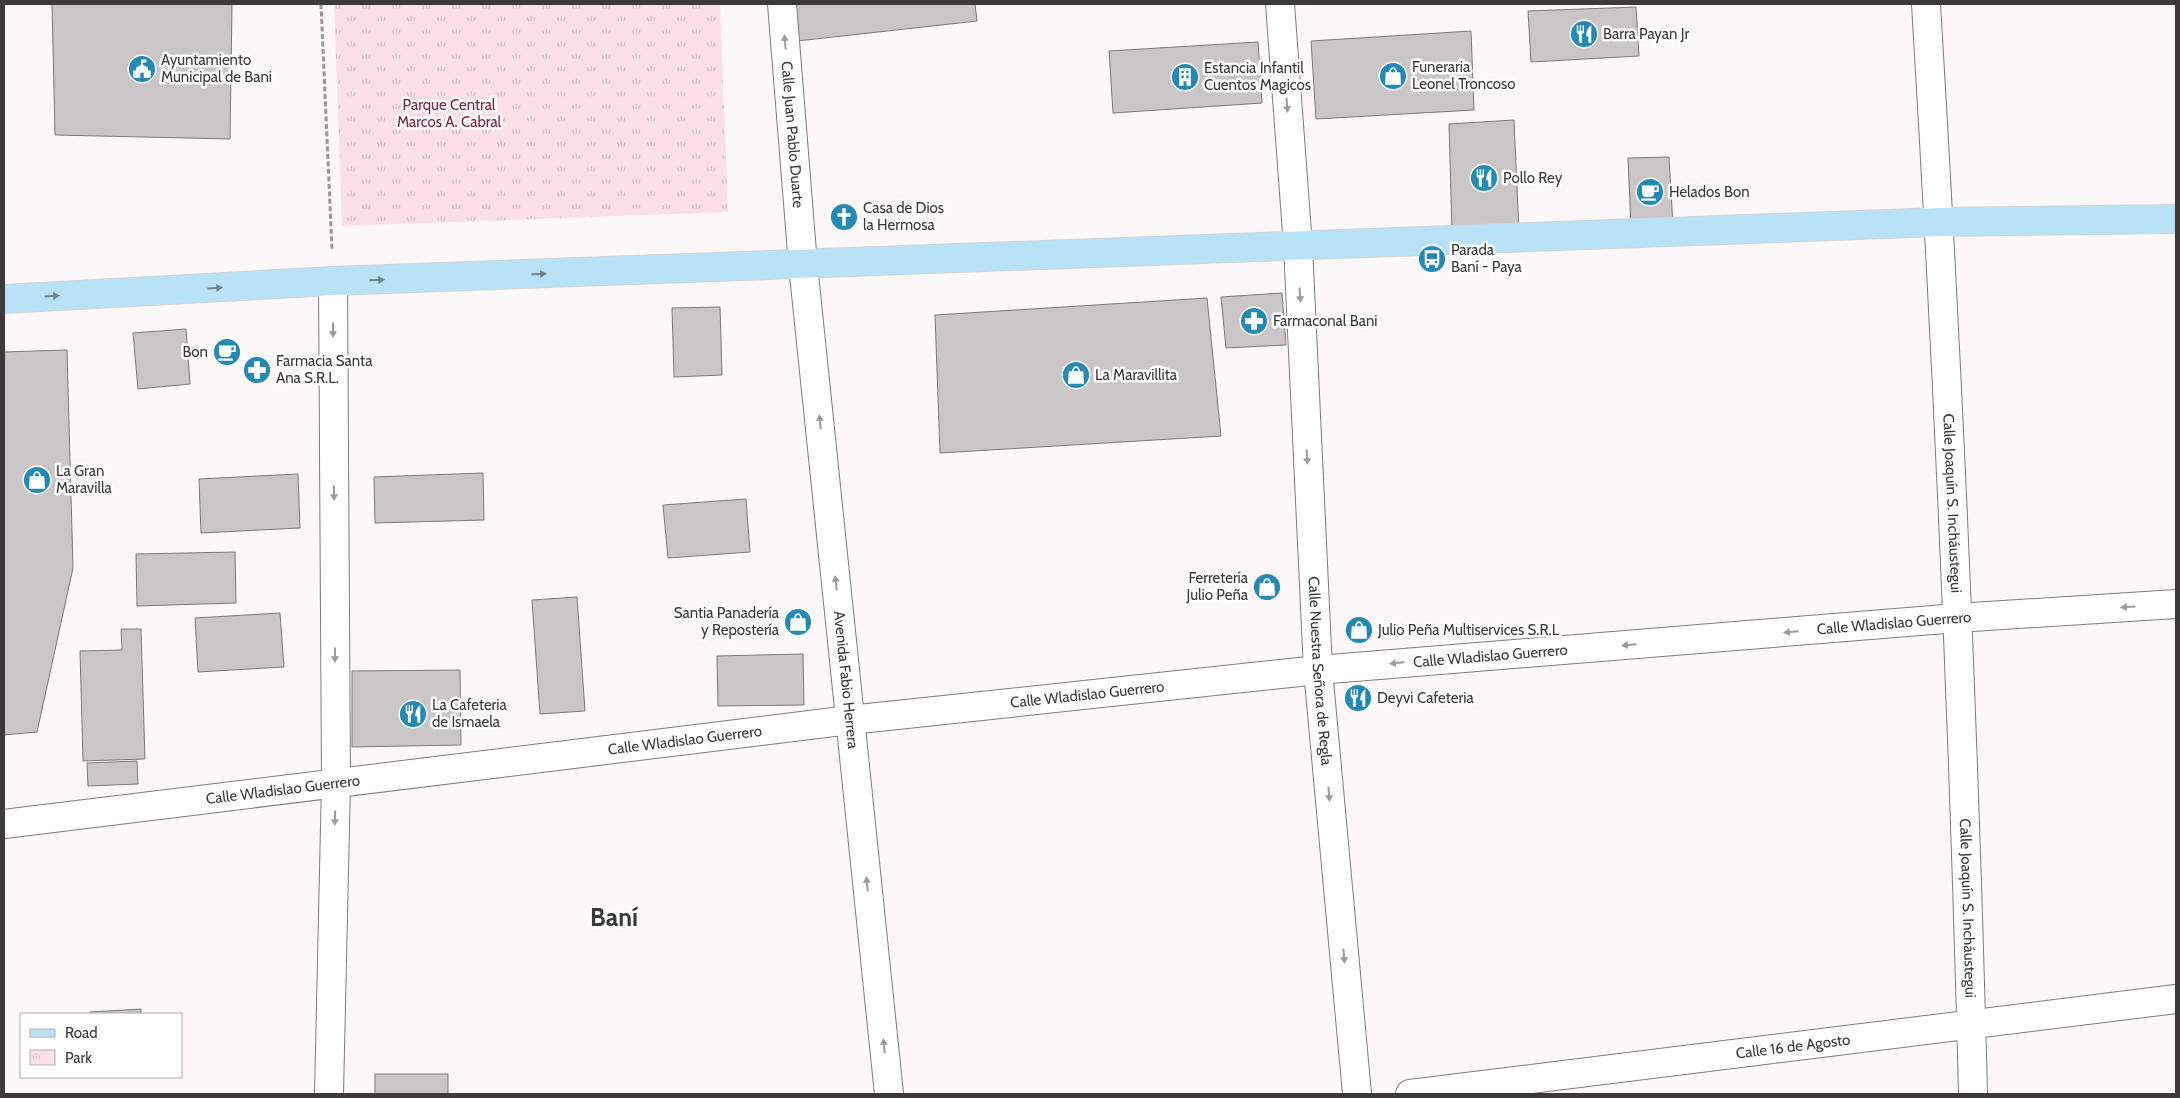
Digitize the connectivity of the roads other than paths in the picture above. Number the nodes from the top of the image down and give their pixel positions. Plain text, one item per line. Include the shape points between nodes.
1 (782, 4) edge
2 (1280, 4) edge
3 (1926, 4) edge
4 (2176, 219) edge
5 (1940, 222) junction
6 (1298, 246) junction
7 (804, 265) junction
8 (333, 281) junction
9 (4, 298) edge
10 (2176, 604) edge
11 (1957, 618) junction
12 (1318, 670) junction
13 (850, 720) junction
14 (336, 782) junction
15 (4, 824) edge
16 (2176, 999) edge
17 (1971, 1025) junction
18 (329, 1094) edge
19 (889, 1094) edge
20 (1358, 1094) edge
21 (1410, 1094) edge
22 (1973, 1094) edge

7 -> 1 street, Calle Juan Pablo Duarte
2 -> 6 street, Calle Nuestra Señora de Regla
3 - 5 street, Calle Joaquín S. Incháustegui
4 - 5 main road
5 - 6 main road
5 - 11 street, Calle Joaquín S. Incháustegui
6 - 7 main road
6 -> 12 street, Calle Nuestra Señora de Regla
8 -> 7 main road
13 -> 7 street, Avenida Fabio Herrera
9 -> 8 main road
8 -> 14 street
10 -> 11 street, Calle Wladislao Guerrero
11 -> 12 street, Calle Wladislao Guerrero
11 - 17 street, Calle Joaquín S. Incháustegui
12 - 13 street, Calle Wladislao Guerrero
12 -> 20 street, Calle Nuestra Señora de Regla
13 - 14 street, Calle Wladislao Guerrero
19 -> 13 street, Avenida Fabio Herrera
14 - 15 street, Calle Wladislao Guerrero
14 -> 18 street
16 - 17 street, Calle 16 de Agosto
17 - 21 street, Calle 16 de Agosto
17 - 22 street, Calle Joaquín S. Incháustegui

